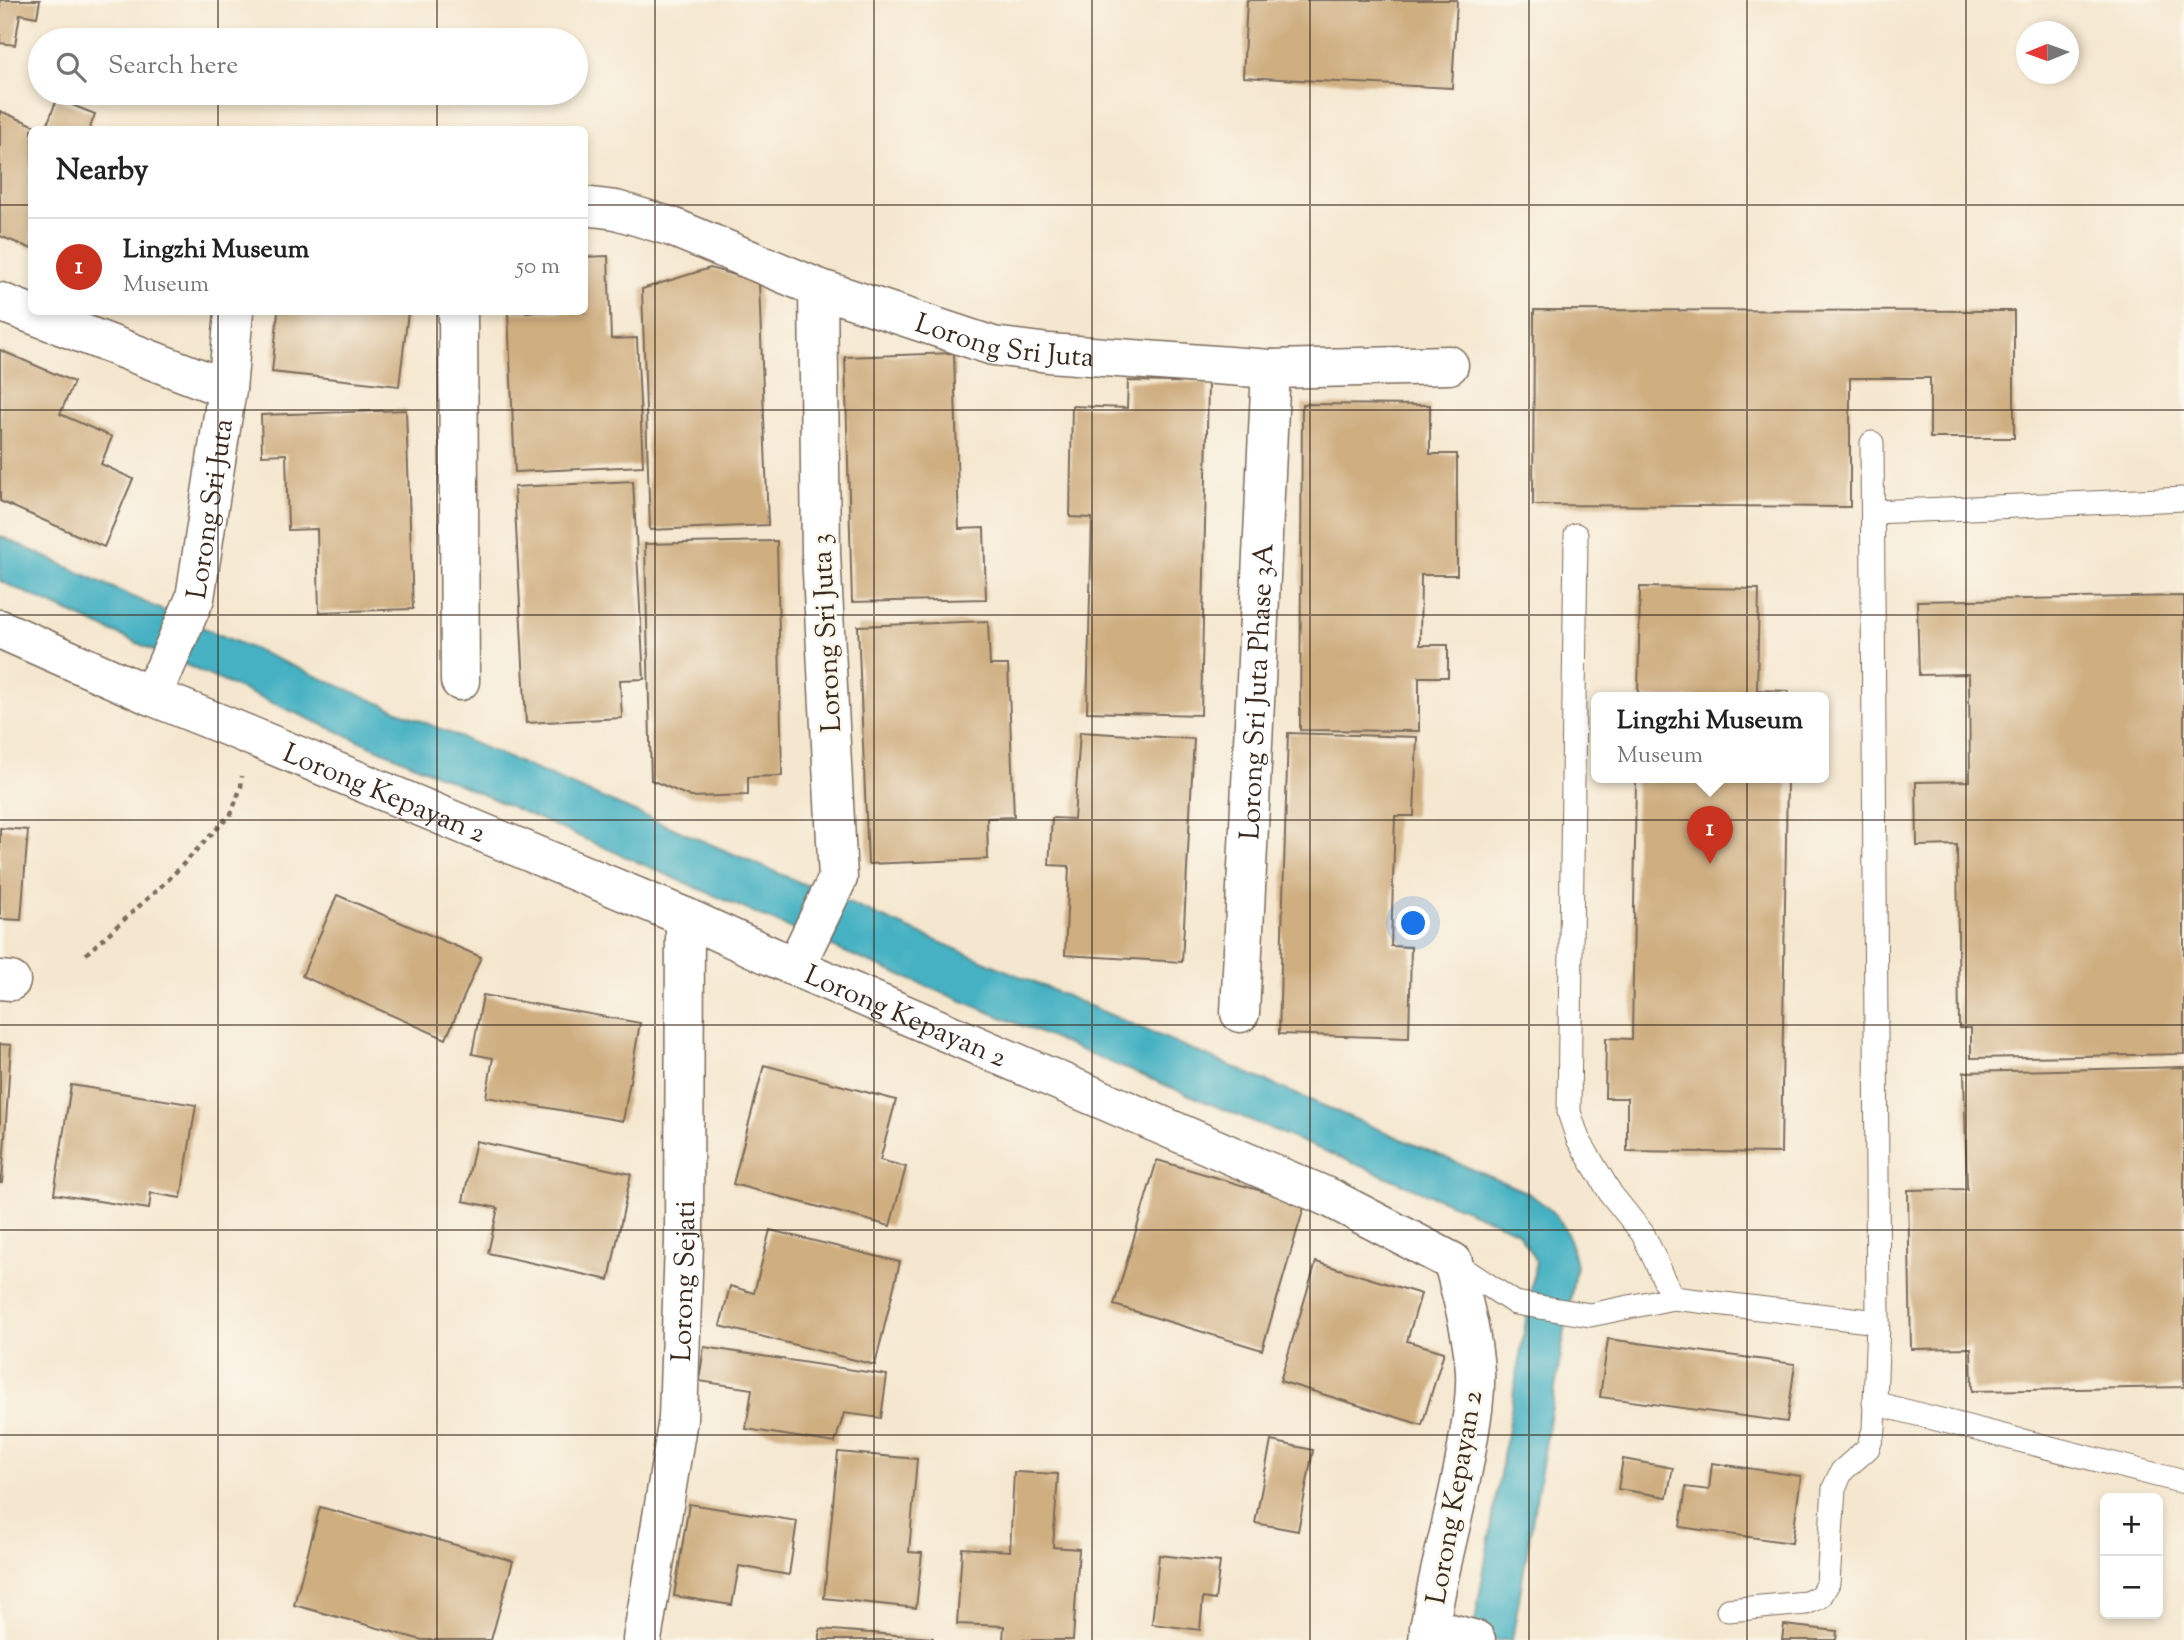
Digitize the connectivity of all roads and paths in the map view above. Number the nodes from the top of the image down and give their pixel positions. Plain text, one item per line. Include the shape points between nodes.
1 (588, 206) edge
2 (818, 289) junction
3 (0, 302) edge
4 (28, 313) edge
5 (34, 315) edge
6 (234, 315) edge
7 (458, 315) edge
8 (1448, 365) dead end
9 (1271, 369) junction
10 (227, 388) junction
11 (1872, 443) dead end
12 (2184, 499) edge
13 (1873, 512) junction
14 (1576, 535) dead end
15 (0, 629) edge
16 (460, 681) dead end
17 (157, 682) junction
18 (246, 734) junction
19 (685, 918) junction
20 (86, 954) dead end
21 (801, 957) junction
22 (1240, 1013) dead end
23 (1453, 1262) junction
24 (1673, 1298) junction
25 (1878, 1322) junction
26 (1874, 1403) junction
27 (2184, 1482) edge
28 (1728, 1610) dead end
29 (1429, 1633) edge
30 (1471, 1639) edge
31 (642, 1640) edge

1 - 2 street, Lorong Sri Juta via 672,227
2 - 9 street, Lorong Sri Juta via 1002,348
2 - 21 street, Lorong Sri Juta 3 via 821,554 838,878
3 - 4 street
5 - 10 street
6 - 10 street, Lorong Sri Juta
7 - 16 street
8 - 9 street, Lorong Sri Juta
9 - 22 street, Lorong Sri Juta Phase 3A
10 - 17 street, Lorong Sri Juta via 195,598
11 - 13 lane
12 - 13 lane
13 - 25 lane
14 - 24 lane via 1569,1112 1578,1139 1611,1194 1643,1234
15 - 17 street, Lorong Kepayan 2
17 - 18 street, Lorong Kepayan 2
18 - 19 street, Lorong Kepayan 2
18 - 20 path via 241,787 231,814 169,879
19 - 21 street, Lorong Kepayan 2
19 - 31 street, Lorong Sejati via 684,1256 678,1419
21 - 23 street, Lorong Kepayan 2 via 1332,1199
23 - 24 lane via 1515,1303 1590,1315
23 - 29 street, Lorong Kepayan 2 via 1472,1344 1474,1406
24 - 25 lane
25 - 26 lane
26 - 27 lane
26 - 28 lane via 1874,1430 1868,1448 1842,1471 1834,1488 1828,1583 1820,1597 1806,1603
29 - 30 street

